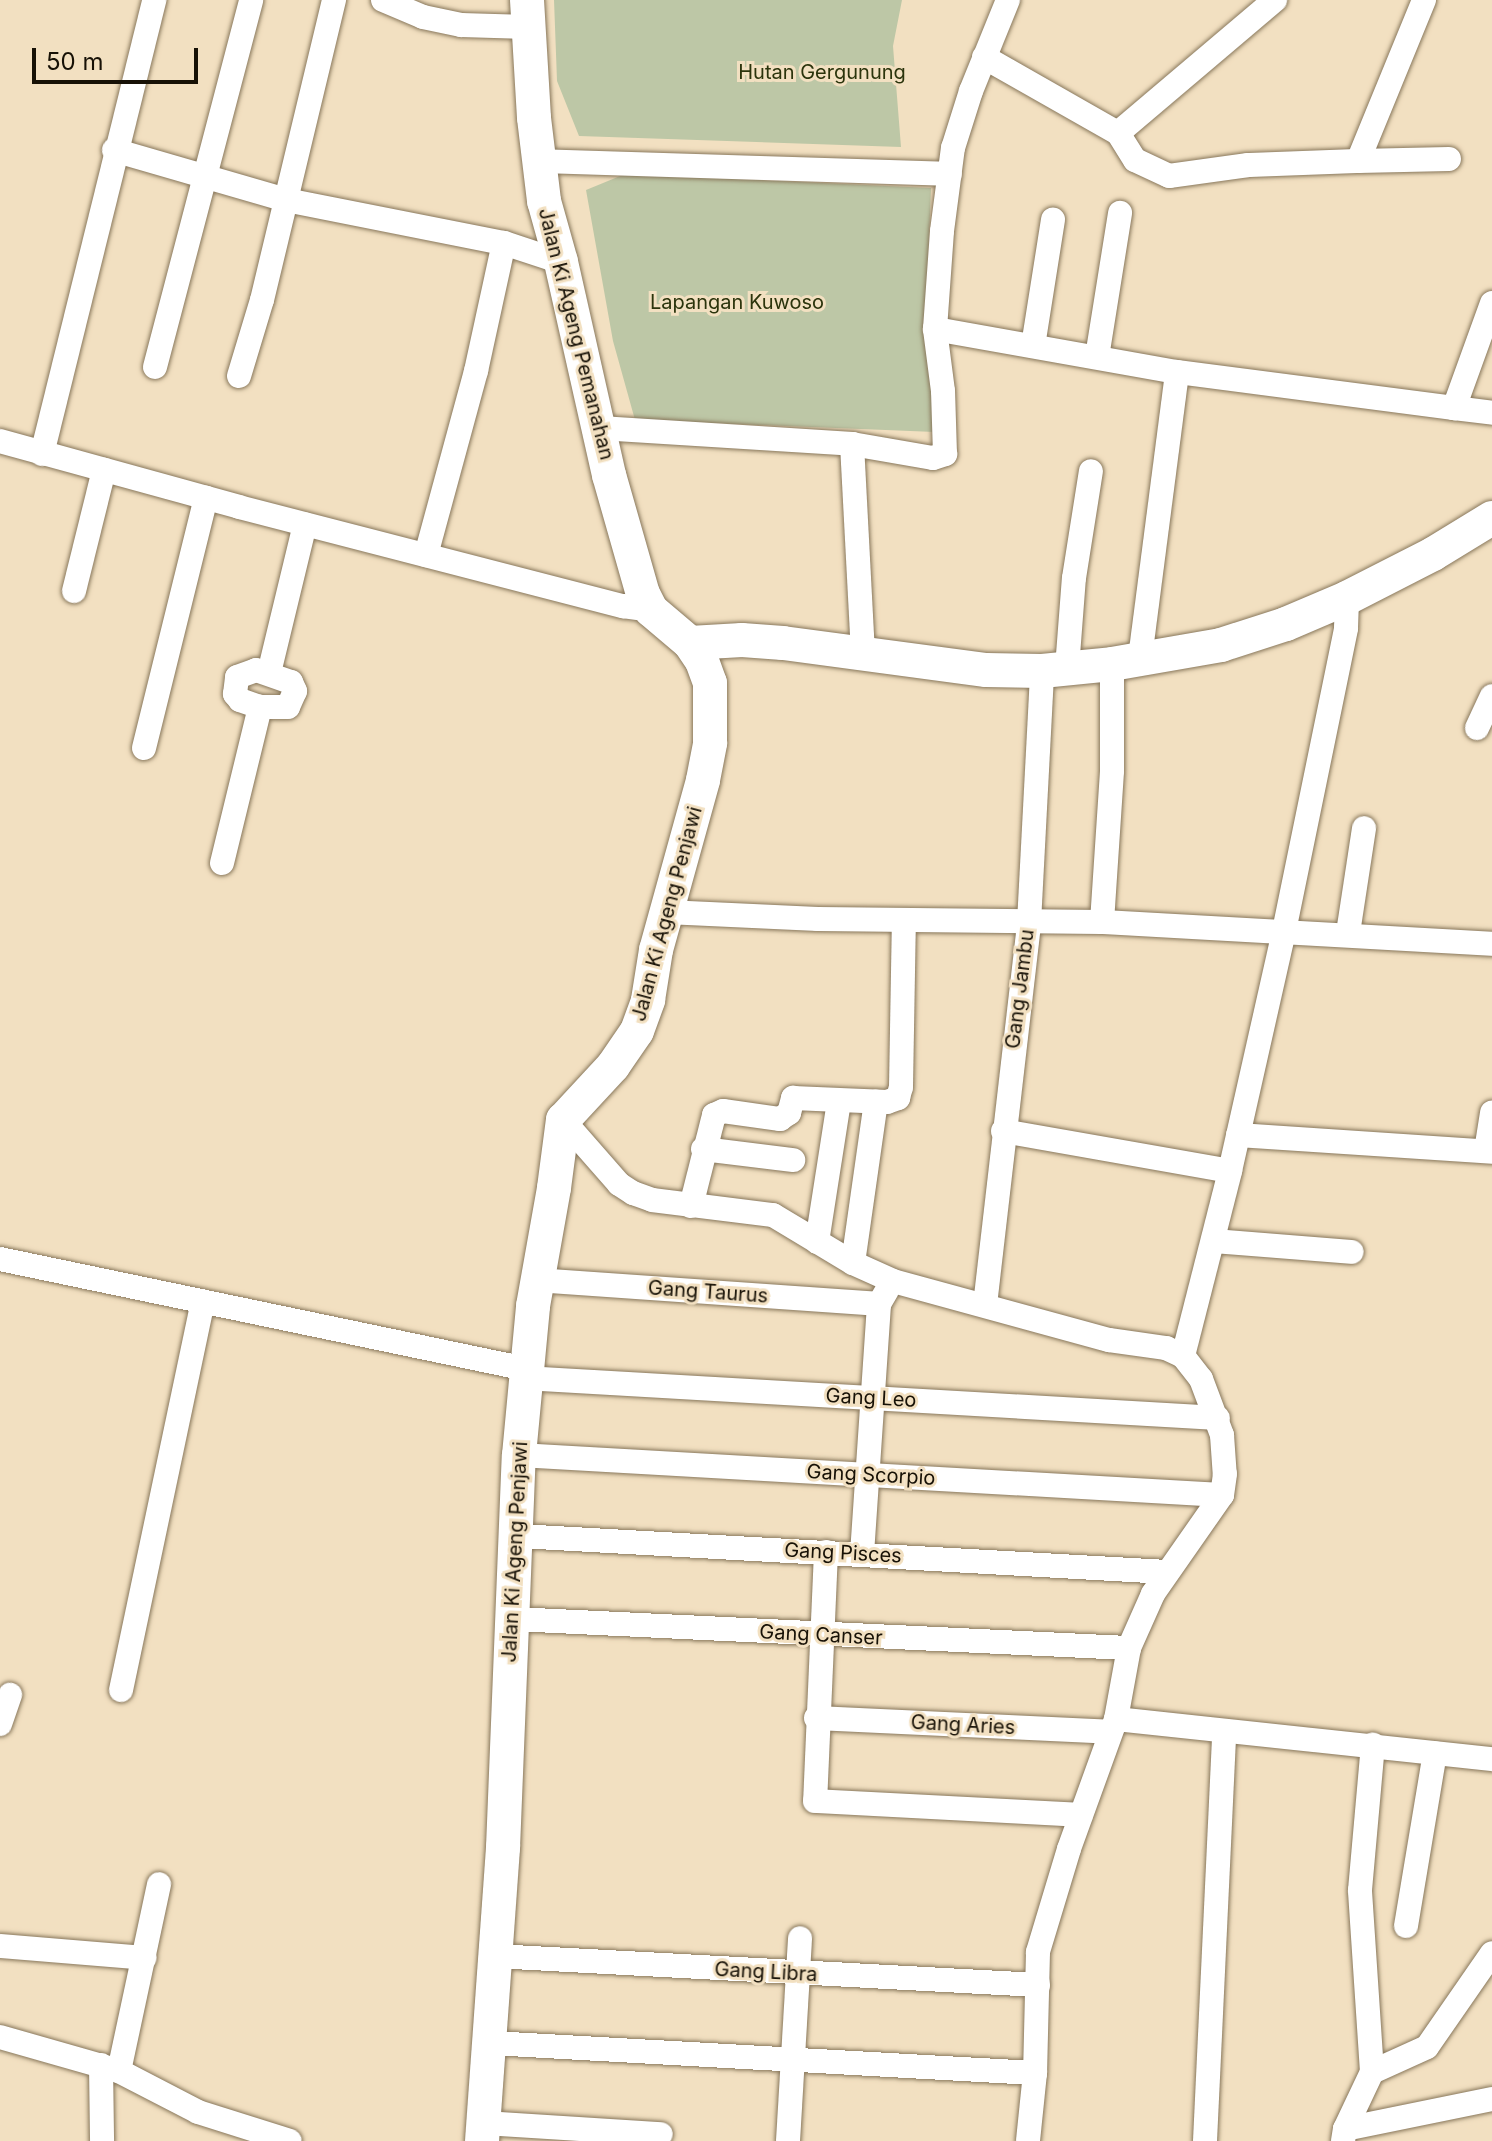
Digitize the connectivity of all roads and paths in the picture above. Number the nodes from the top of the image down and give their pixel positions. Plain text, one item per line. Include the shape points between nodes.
1 (154, 0) edge
2 (251, 0) edge
3 (334, 0) edge
4 (1008, 0) edge
5 (1275, 0) edge
6 (1424, 0) edge
7 (393, 2) edge
8 (527, 13) edge
9 (984, 57) junction
10 (1118, 133) junction
11 (114, 150) junction
12 (1449, 159) dead end
13 (538, 161) junction
14 (1358, 161) junction
15 (950, 174) junction
16 (203, 177) junction
17 (286, 200) junction
18 (1120, 213) dead end
19 (1053, 220) dead end
20 (504, 243) junction
21 (561, 262) junction
22 (1492, 303) edge
23 (935, 329) junction
24 (1033, 346) junction
25 (1097, 357) junction
26 (155, 367) dead end
27 (1177, 372) junction
28 (239, 376) dead end
29 (1454, 408) junction
30 (1492, 413) edge
31 (600, 428) junction
32 (0, 441) edge
33 (852, 444) junction
34 (42, 454) junction
35 (104, 470) junction
36 (1091, 471) dead end
37 (206, 498) junction
38 (1492, 518) edge
39 (305, 524) junction
40 (426, 555) junction
41 (74, 591) dead end
42 (1347, 598) junction
43 (651, 610) junction
44 (690, 643) junction
45 (863, 655) junction
46 (1126, 661) junction
47 (1055, 669) junction
48 (269, 673) junction
49 (1492, 696) edge
50 (260, 707) junction
51 (1477, 728) dead end
52 (144, 748) dead end
53 (1364, 828) dead end
54 (222, 863) dead end
55 (666, 912) junction
56 (904, 921) junction
57 (1102, 922) junction
58 (1029, 923) junction
59 (1284, 931) junction
60 (1348, 933) junction
61 (1492, 944) edge
62 (839, 1101) junction
63 (876, 1102) junction
64 (1492, 1112) edge
65 (563, 1120) junction
66 (1003, 1131) junction
67 (1238, 1135) junction
68 (703, 1149) junction
69 (1489, 1151) edge
70 (793, 1160) dead end
71 (1230, 1171) junction
72 (691, 1206) junction
73 (1213, 1241) junction
74 (817, 1242) junction
75 (1352, 1252) dead end
76 (0, 1259) edge
77 (853, 1263) junction
78 (537, 1280) junction
79 (893, 1281) junction
80 (203, 1302) junction
81 (879, 1304) junction
82 (985, 1305) junction
83 (1183, 1356) junction
84 (525, 1373) junction
85 (875, 1399) junction
86 (1218, 1418) junction
87 (519, 1455) junction
88 (865, 1475) junction
89 (1222, 1495) junction
90 (519, 1536) junction
91 (826, 1552) junction
92 (862, 1554) junction
93 (1167, 1572) junction
94 (513, 1619) junction
95 (821, 1635) junction
96 (1129, 1648) junction
97 (121, 1690) dead end
98 (10, 1695) dead end
99 (816, 1718) junction
100 (0, 1724) edge
101 (1113, 1726) junction
102 (1224, 1732) junction
103 (1373, 1745) junction
104 (1435, 1753) junction
105 (1492, 1759) edge
106 (1081, 1815) junction
107 (159, 1884) dead end
108 (1406, 1926) dead end
109 (800, 1938) dead end
110 (0, 1946) edge
111 (1492, 1953) edge
112 (494, 1956) junction
113 (145, 1958) junction
114 (799, 1974) junction
115 (1486, 1975) edge
116 (1038, 1985) junction
117 (0, 2037) edge
118 (491, 2043) junction
119 (795, 2061) junction
120 (110, 2068) junction
121 (1372, 2072) junction
122 (1035, 2073) junction
123 (1492, 2099) edge
124 (483, 2132) edge
125 (661, 2134) dead end
126 (1344, 2135) edge
127 (102, 2141) edge
128 (290, 2141) edge
129 (788, 2141) edge
130 (1028, 2141) edge
131 (1205, 2141) edge

1 - 11 street
2 - 16 street
3 - 17 street
4 - 9 street
5 - 10 street
6 - 14 street
7 - 8 street via 423,17 461,25
8 - 13 main road, Jalan Ki Ageng Pemanahan
9 - 10 street
9 - 15 street via 953,148
10 - 14 street via 1135,160 1169,176 1248,165
11 - 16 street
11 - 34 street
12 - 14 street
13 - 15 street
13 - 21 main road, Jalan Ki Ageng Pemanahan
15 - 23 street
16 - 17 street
16 - 26 street
17 - 20 street
17 - 28 street
18 - 25 street
19 - 24 street
20 - 21 street
20 - 40 street
21 - 31 main road, Jalan Ki Ageng Pemanahan
22 - 29 street
23 - 24 street
23 - 33 street via 945,454 933,458
24 - 25 street
25 - 27 street
27 - 29 street
27 - 46 street
29 - 30 street
31 - 33 street
31 - 43 main road, Jalan Ki Ageng Pemanahan via 633,564
32 - 34 street
33 - 45 street
34 - 35 street
35 - 37 street
35 - 41 street
36 - 47 street, Gang Jambu
37 - 39 street
37 - 52 street
38 - 42 main road
39 - 40 street
39 - 48 street
40 - 43 street
42 - 46 main road via 1258,635
42 - 59 street via 1346,628
43 - 44 main road, Jalan Ki Ageng Pemanahan
44 - 45 main road via 742,640
44 - 55 main road, Jalan Ki Ageng Penjawi via 710,683 710,743
45 - 47 main road via 974,669
46 - 47 main road
46 - 57 street
47 - 58 street, Gang Jambu
48 - 50 street via 291,682 293,701 279,709
48 - 50 street via 246,671 234,686 240,700
49 - 51 street
50 - 54 street
53 - 60 street
55 - 56 street
55 - 65 main road, Jalan Ki Ageng Penjawi via 637,1031
56 - 58 street
56 - 63 street via 901,1087 898,1098
57 - 58 street
57 - 59 street
58 - 66 street, Gang Jambu
59 - 60 street
59 - 67 street
60 - 61 street
62 - 63 street
62 - 68 street via 793,1098 789,1113 780,1119 723,1111 709,1124
62 - 74 street
63 - 77 street
64 - 69 street
65 - 72 street via 619,1184 652,1200
65 - 78 main road, Jalan Ki Ageng Penjawi
66 - 71 street
66 - 82 street, Gang Jambu
67 - 69 street
67 - 71 street
68 - 70 street
68 - 72 street
71 - 73 street
72 - 74 street via 773,1215
73 - 75 street
73 - 83 street
74 - 77 street
76 - 80 street, Gang Leo
77 - 79 street
78 - 81 street, Gang Taurus
78 - 84 main road, Jalan Ki Ageng Penjawi
79 - 81 street
79 - 82 street
80 - 84 street, Gang Leo
80 - 97 street
81 - 85 street
82 - 83 street
83 - 86 street via 1201,1379
84 - 85 street, Gang Leo
84 - 87 main road, Jalan Ki Ageng Penjawi
85 - 86 street, Gang Leo
85 - 88 street
86 - 89 street via 1224,1456
87 - 88 street, Gang Scorpio
87 - 90 main road, Jalan Ki Ageng Penjawi
88 - 89 street, Gang Scorpio
88 - 92 street
89 - 93 street
90 - 91 street, Gang Pisces
90 - 94 main road, Jalan Ki Ageng Penjawi
91 - 92 street, Gang Pisces
91 - 95 street
92 - 93 street, Gang Pisces
93 - 96 street via 1144,1609
94 - 95 street, Gang Canser
94 - 112 main road, Jalan Ki Ageng Penjawi
95 - 96 street, Gang Canser
95 - 99 street
96 - 101 street
98 - 100 street
99 - 101 street, Gang Aries
99 - 106 street via 812,1795 818,1803
101 - 102 street, Gang Aries
101 - 106 street
102 - 103 street, Gang Aries
102 - 131 street
103 - 104 street, Gang Aries
103 - 121 street via 1360,1890
104 - 105 street, Gang Aries
104 - 108 street
106 - 116 street via 1038,1952
107 - 113 street
109 - 114 street
110 - 113 street
111 - 115 street
112 - 114 street, Gang Libra
112 - 118 main road, Jalan Ki Ageng Penjawi
113 - 120 street
114 - 116 street, Gang Libra
114 - 119 street
115 - 121 street via 1420,2054
116 - 122 street
117 - 120 street
118 - 119 street
118 - 124 main road, Jalan Ki Ageng Penjawi
119 - 122 street
119 - 129 street
120 - 127 street
120 - 128 street via 198,2112
121 - 126 street
122 - 130 street
123 - 126 street
124 - 125 street

